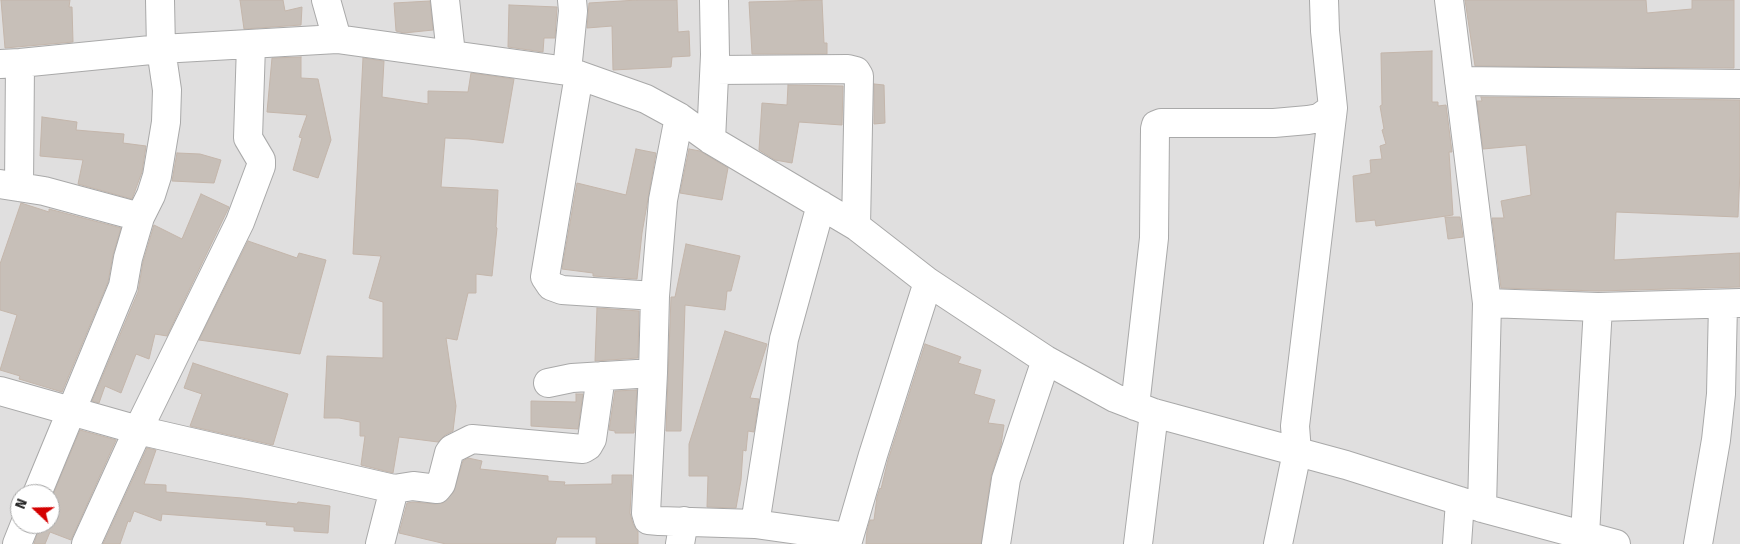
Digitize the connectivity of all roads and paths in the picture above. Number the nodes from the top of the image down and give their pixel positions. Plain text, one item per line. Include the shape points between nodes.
1 (160, 0) edge
2 (326, 0) edge
3 (445, 0) edge
4 (572, 0) edge
5 (714, 0) edge
6 (1324, 0) edge
7 (1450, 0) edge
8 (337, 39) junction
9 (251, 44) junction
10 (161, 49) junction
11 (451, 54) junction
12 (10, 64) edge
13 (715, 70) junction
14 (573, 73) junction
15 (1459, 81) junction
16 (1740, 84) edge
17 (1333, 108) junction
18 (678, 117) junction
19 (711, 140) junction
20 (6, 188) edge
21 (821, 205) junction
22 (140, 217) junction
23 (856, 226) junction
24 (928, 282) junction
25 (654, 296) junction
26 (1487, 303) junction
27 (1732, 303) edge
28 (1598, 307) junction
29 (1046, 360) junction
30 (653, 372) junction
31 (601, 376) junction
32 (548, 383) dead end
33 (0, 391) edge
34 (1144, 409) junction
35 (70, 410) junction
36 (138, 430) junction
37 (1297, 452) junction
38 (41, 484) edge
39 (394, 489) junction
40 (1471, 504) junction
41 (755, 524) junction
42 (682, 533) edge
43 (1585, 535) junction
44 (848, 540) edge
45 (86, 544) edge
46 (380, 544) edge
47 (996, 544) edge
48 (1138, 544) edge
49 (1278, 544) edge
50 (1457, 544) edge
51 (1616, 544) edge
52 (1698, 544) edge

1 - 10 street
2 - 8 street
3 - 11 street
4 - 14 street
5 - 13 street
6 - 17 street
7 - 15 street
8 - 9 street
8 - 11 street
9 - 10 street
9 - 36 street via 248,138 261,160 261,166 240,222
10 - 12 street
10 - 22 street via 166,122 157,176
11 - 14 street
12 - 20 street
13 - 19 street
13 - 23 street via 856,71 859,76
14 - 18 street via 646,99
14 - 25 street via 545,277 551,286 562,290
15 - 16 street
15 - 26 street
17 - 34 street via 1319,118 1308,120 1161,123 1154,129 1154,238
17 - 37 street via 1295,426
18 - 19 street
18 - 25 street via 663,200
19 - 21 street
20 - 22 street via 44,191
21 - 23 street
21 - 41 street via 784,339
22 - 35 street via 123,286
23 - 24 street
24 - 29 street
24 - 44 street
25 - 30 street
26 - 28 street
26 - 40 street
27 - 28 street
27 - 52 street via 1716,440
28 - 43 street
29 - 34 street via 1115,398
29 - 47 street via 1006,480
30 - 31 street
30 - 42 street via 646,513 648,520 659,521
31 - 32 street
31 - 39 street via 592,439 583,449 472,439 449,453 439,487
33 - 35 street
34 - 37 street
34 - 48 street
35 - 36 street
35 - 38 street
36 - 39 street
36 - 45 street
37 - 40 street
37 - 49 street
39 - 46 street
40 - 43 street
40 - 50 street
41 - 42 street
41 - 44 street
43 - 51 street

